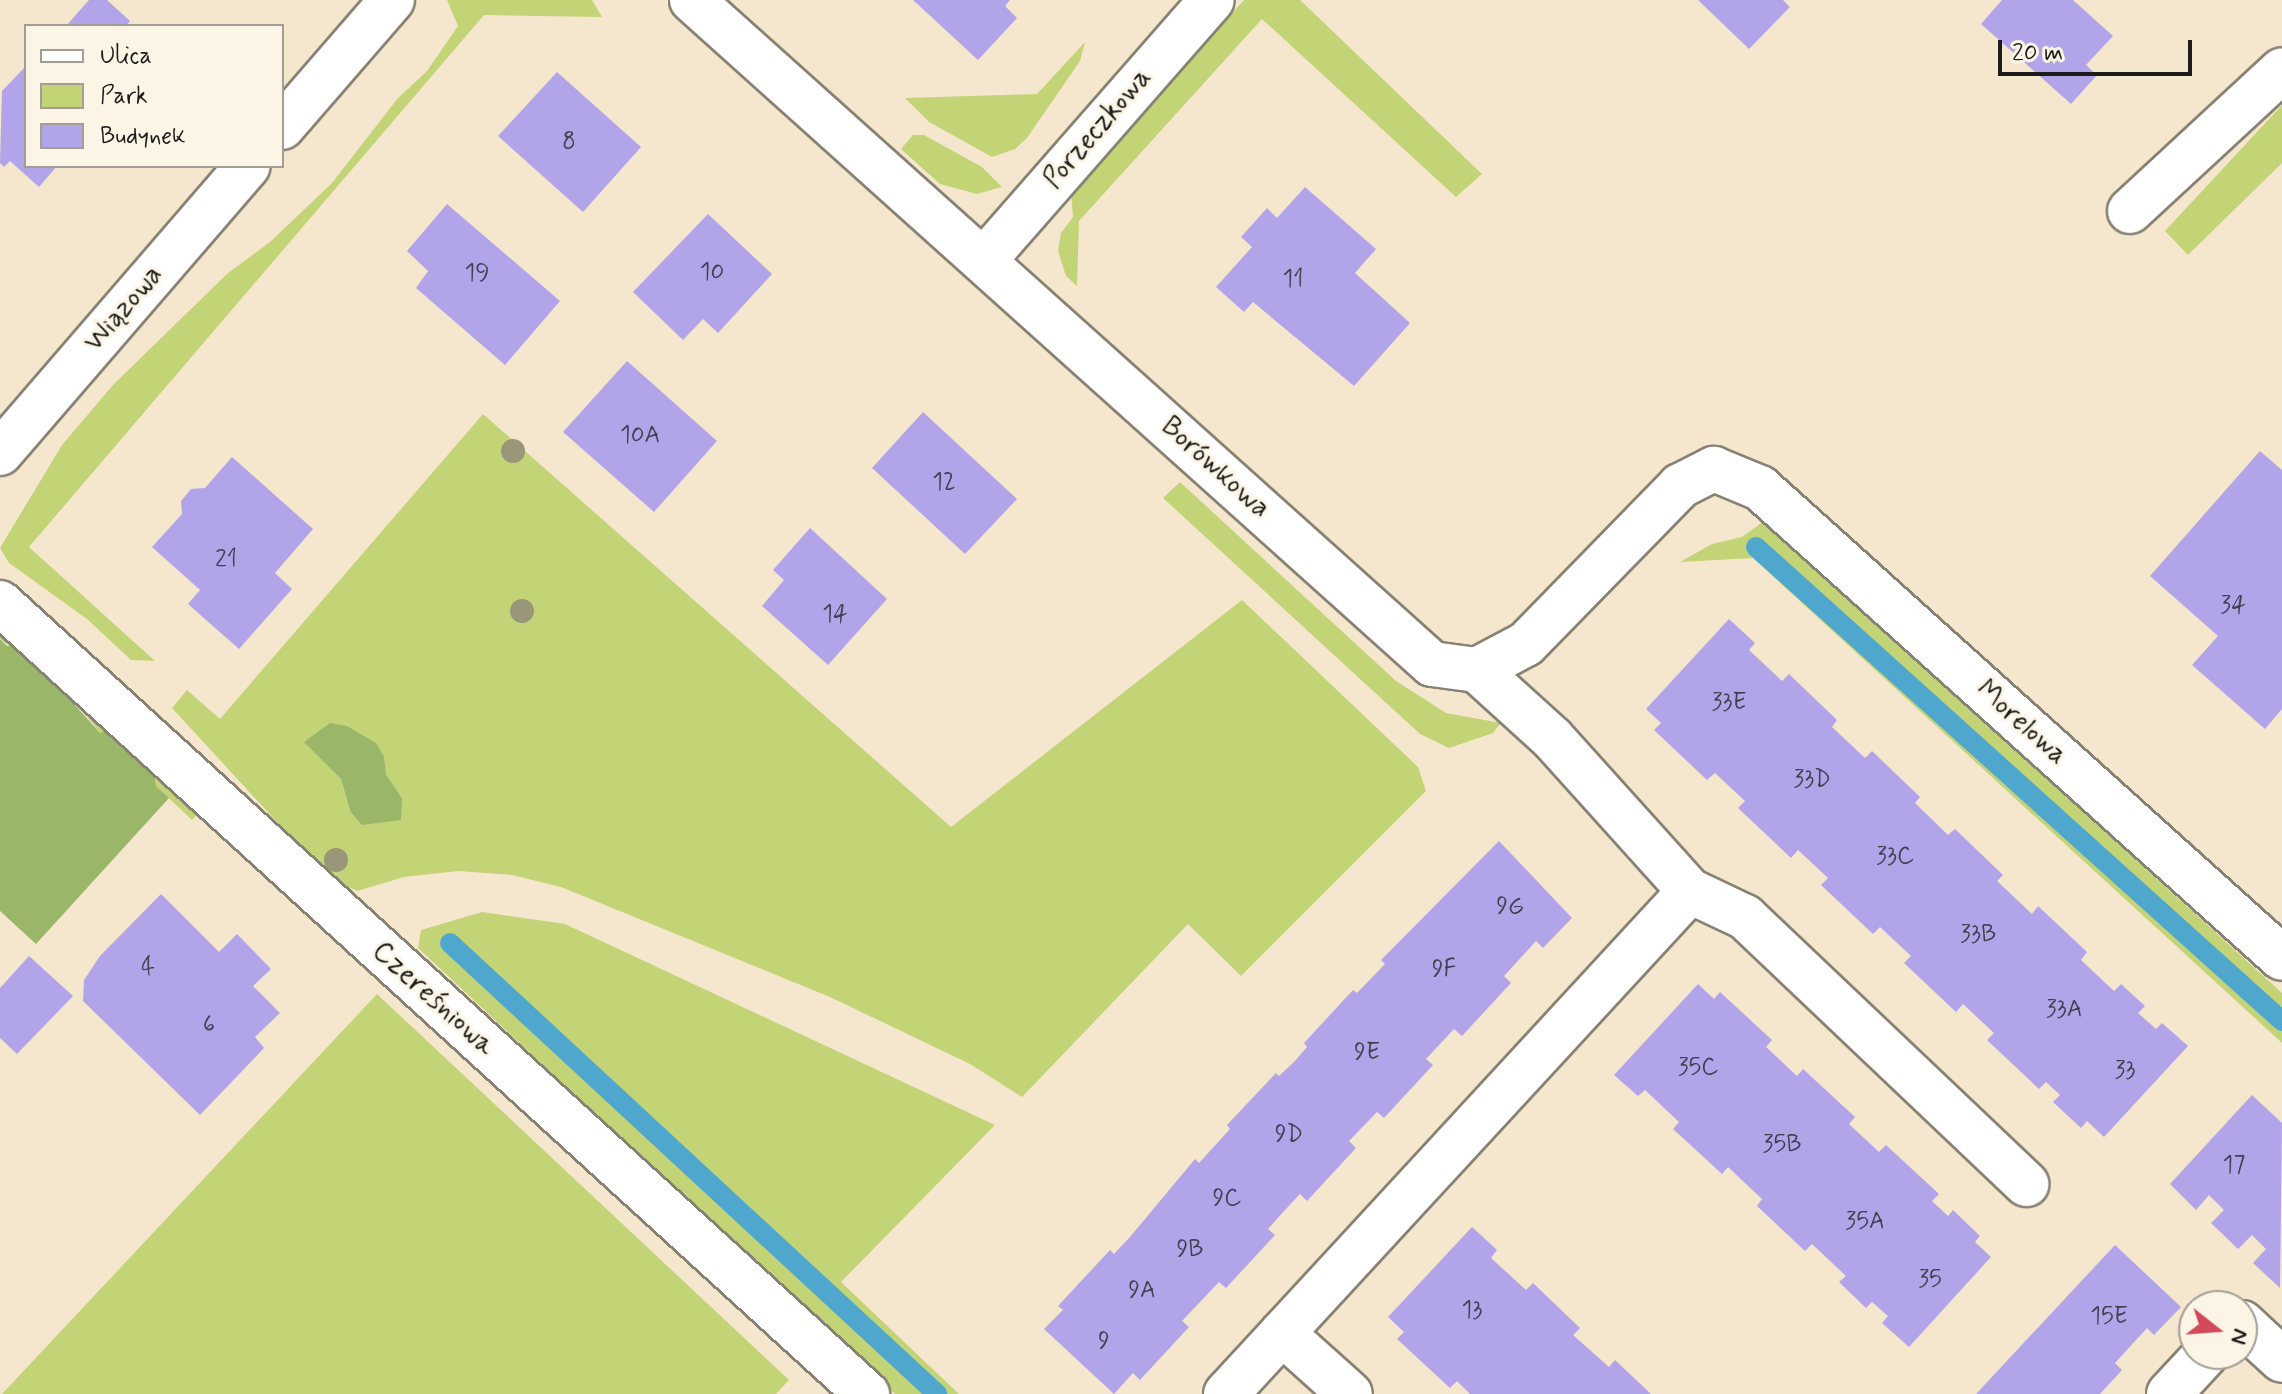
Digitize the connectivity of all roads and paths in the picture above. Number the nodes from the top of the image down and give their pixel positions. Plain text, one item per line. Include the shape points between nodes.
1 (392, 0) edge
2 (692, 0) edge
3 (1212, 0) edge
4 (2282, 70) edge
5 (284, 125) edge
6 (246, 168) edge
7 (2130, 211) dead end
8 (985, 259) junction
9 (0, 453) edge
10 (0, 603) edge
11 (1477, 670) junction
12 (1690, 891) junction
13 (2282, 958) edge
14 (2026, 1184) dead end
15 (1282, 1333) junction
16 (2258, 1338) edge
17 (2282, 1360) edge
18 (2191, 1370) edge
19 (867, 1394) edge
20 (1226, 1394) edge
21 (1350, 1394) edge
22 (2169, 1394) edge

1 - 5 street
2 - 8 street, Borówkowa
3 - 8 street, Porzeczkowa
4 - 7 street
6 - 9 street, Wiązowa
8 - 11 street, Borówkowa via 1432,664
10 - 19 street, Czereśniowa
11 - 12 street via 1552,738
11 - 13 street, Morelowa via 1526,644 1680,486 1714,469 1760,488
12 - 14 street via 1745,917
12 - 15 street
15 - 20 street
15 - 21 street
16 - 17 street
18 - 22 street

